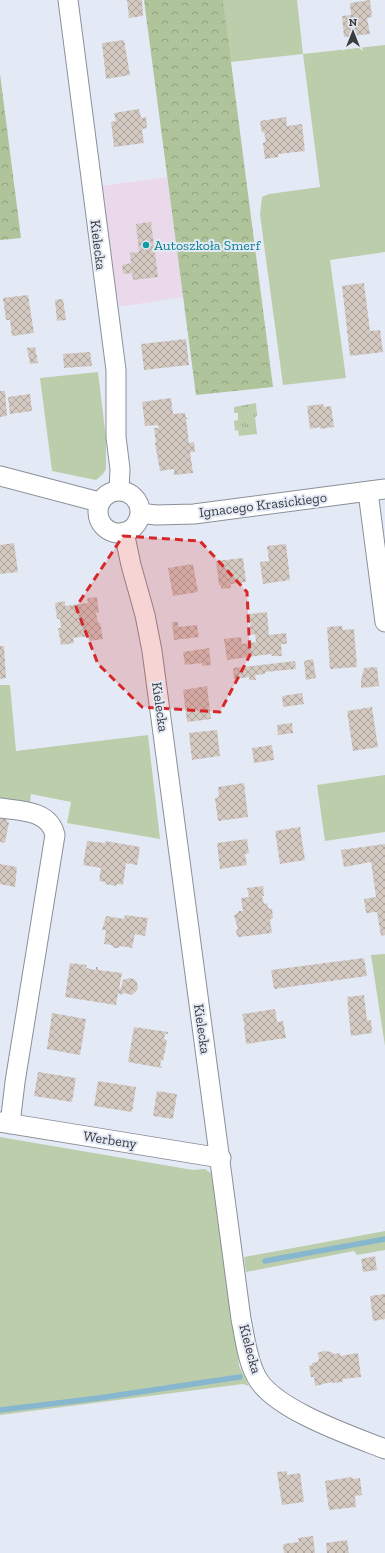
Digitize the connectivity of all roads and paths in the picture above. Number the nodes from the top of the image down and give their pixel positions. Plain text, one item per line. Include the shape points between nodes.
1 (68, 0) edge
2 (0, 476) edge
3 (119, 490) junction
4 (376, 490) edge
5 (99, 502) junction
6 (140, 513) junction
7 (124, 532) junction
8 (385, 622) edge
9 (0, 808) edge
10 (5, 1123) edge
11 (221, 1158) junction
12 (385, 1450) edge

1 - 3 street, Kielecka via 116,370
2 - 5 street
3 - 5 street via 106,494
3 - 6 street via 132,495 137,501
4 - 6 street, Ignacego Krasickiego via 194,514
4 - 8 street
5 - 7 street via 97,513 104,527 110,531
6 - 7 street via 132,529
7 - 11 street, Kielecka via 152,651
9 - 10 street via 45,818 55,834 15,1082
10 - 11 street, Werbeny
11 - 12 street, Kielecka via 242,1319 250,1362 256,1377 267,1390 300,1413

